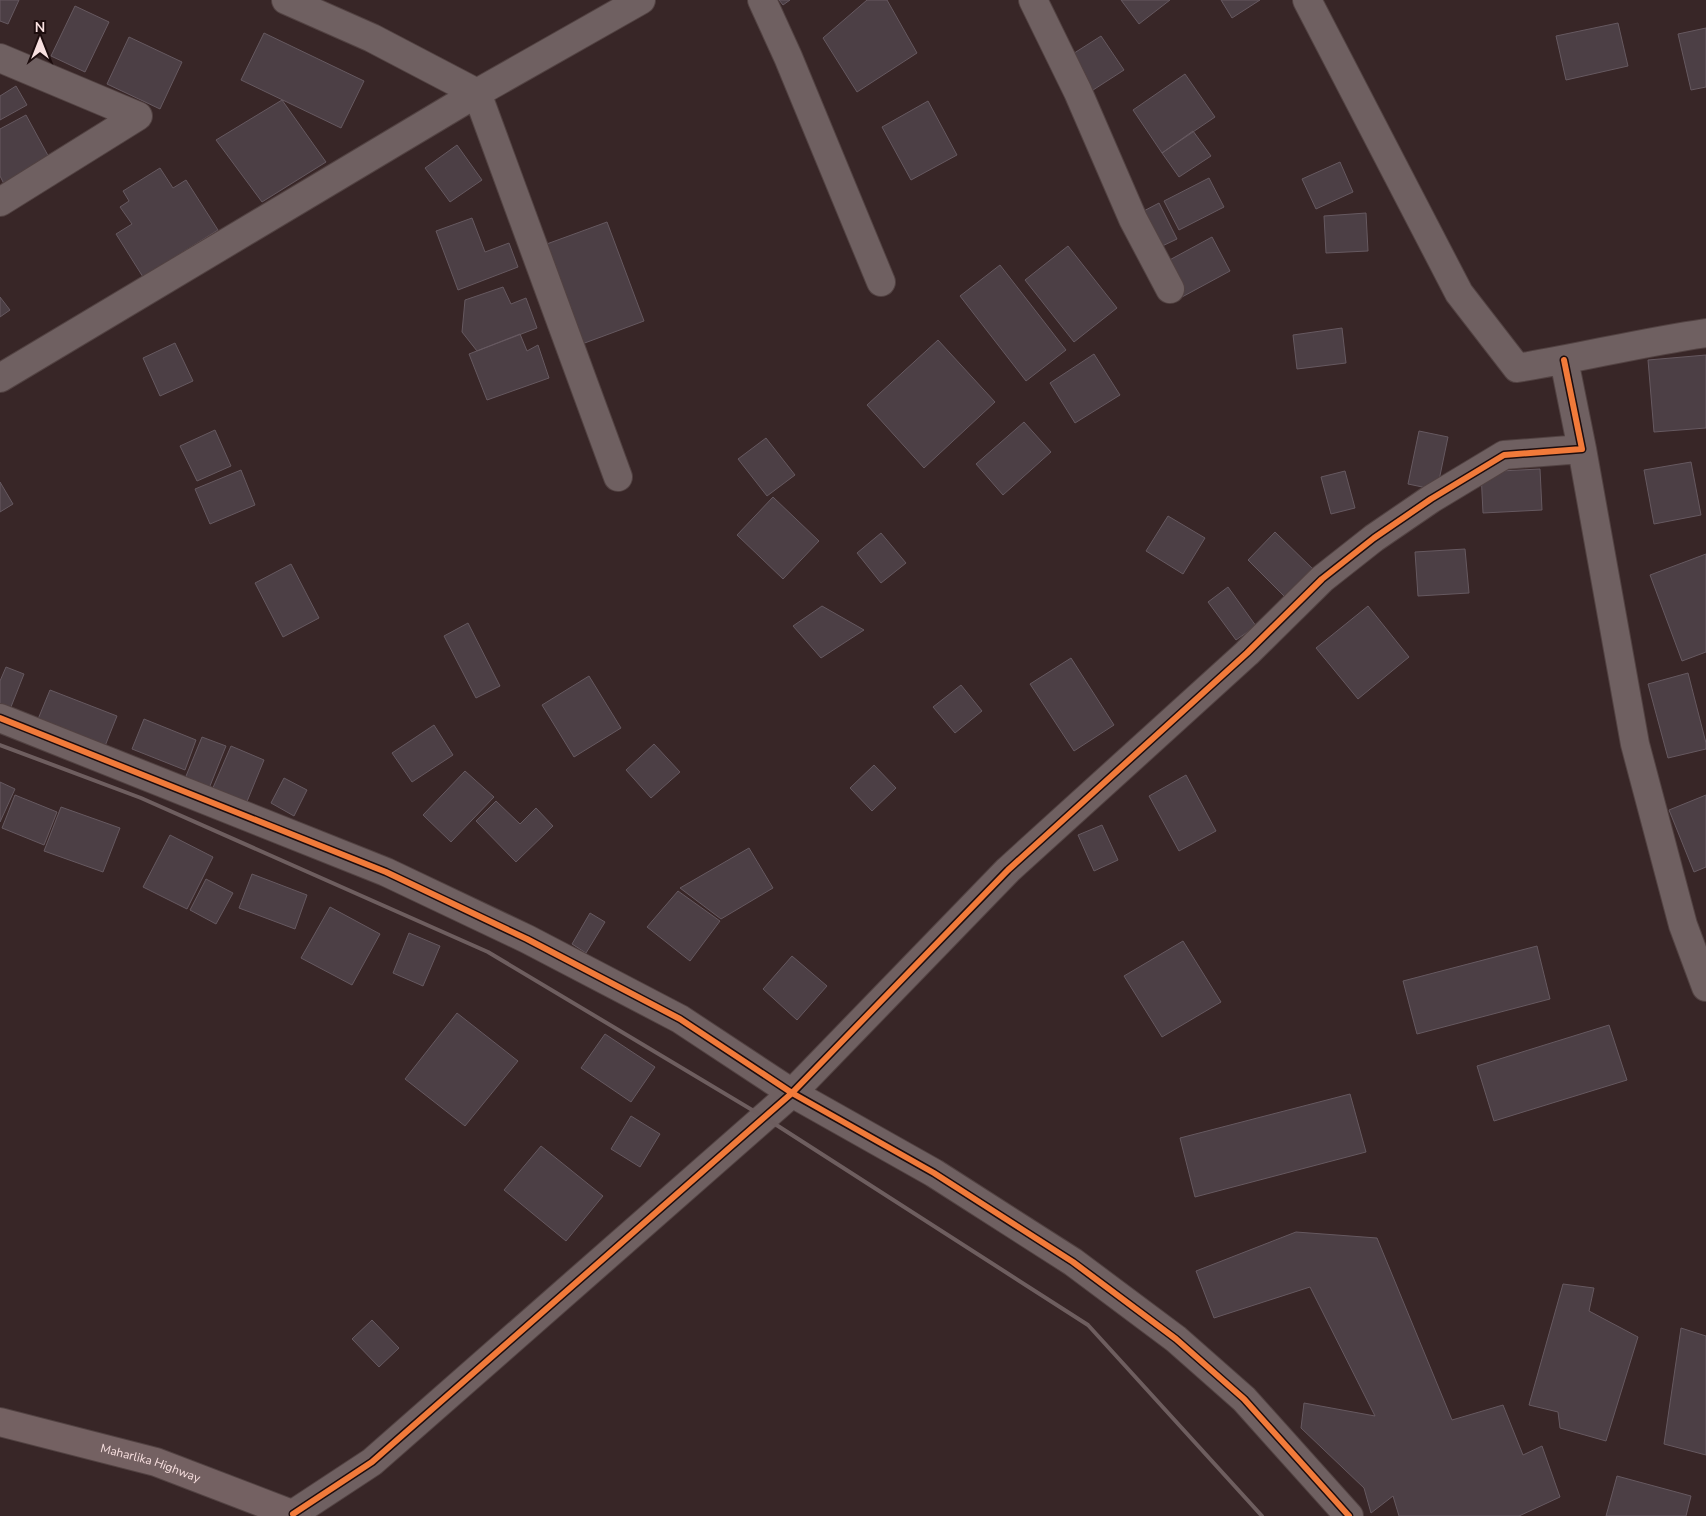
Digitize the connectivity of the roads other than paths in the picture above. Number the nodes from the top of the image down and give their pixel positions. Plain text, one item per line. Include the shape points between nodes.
1 (286, 0) edge
2 (641, 0) edge
3 (762, 0) edge
4 (1033, 0) edge
5 (1307, 0) edge
6 (0, 58) edge
7 (477, 94) junction
8 (0, 202) edge
9 (881, 282) dead end
10 (1170, 289) dead end
11 (1706, 333) edge
12 (1564, 360) junction
13 (2, 374) edge
14 (1582, 449) junction
15 (618, 477) dead end
16 (0, 718) edge
17 (1706, 987) edge
18 (792, 1093) junction
19 (0, 1422) edge
20 (295, 1515) edge
21 (1349, 1516) edge

1 - 7 street via 372,38
2 - 7 street
3 - 9 street
4 - 10 street via 1078,92 1133,219
5 - 12 street via 1459,293 1517,368
6 - 8 street via 138,116
7 - 13 street
7 - 15 street
11 - 12 street
12 - 14 street
14 - 17 street via 1635,744 1683,925
14 - 18 street via 1504,456 1423,504 1322,579 1247,653 1008,870
16 - 18 street via 386,872 527,939 680,1019
18 - 20 street via 372,1462
18 - 21 street via 934,1173 1073,1262 1176,1339 1244,1399
19 - 20 highway, Maharlika Highway via 156,1462

